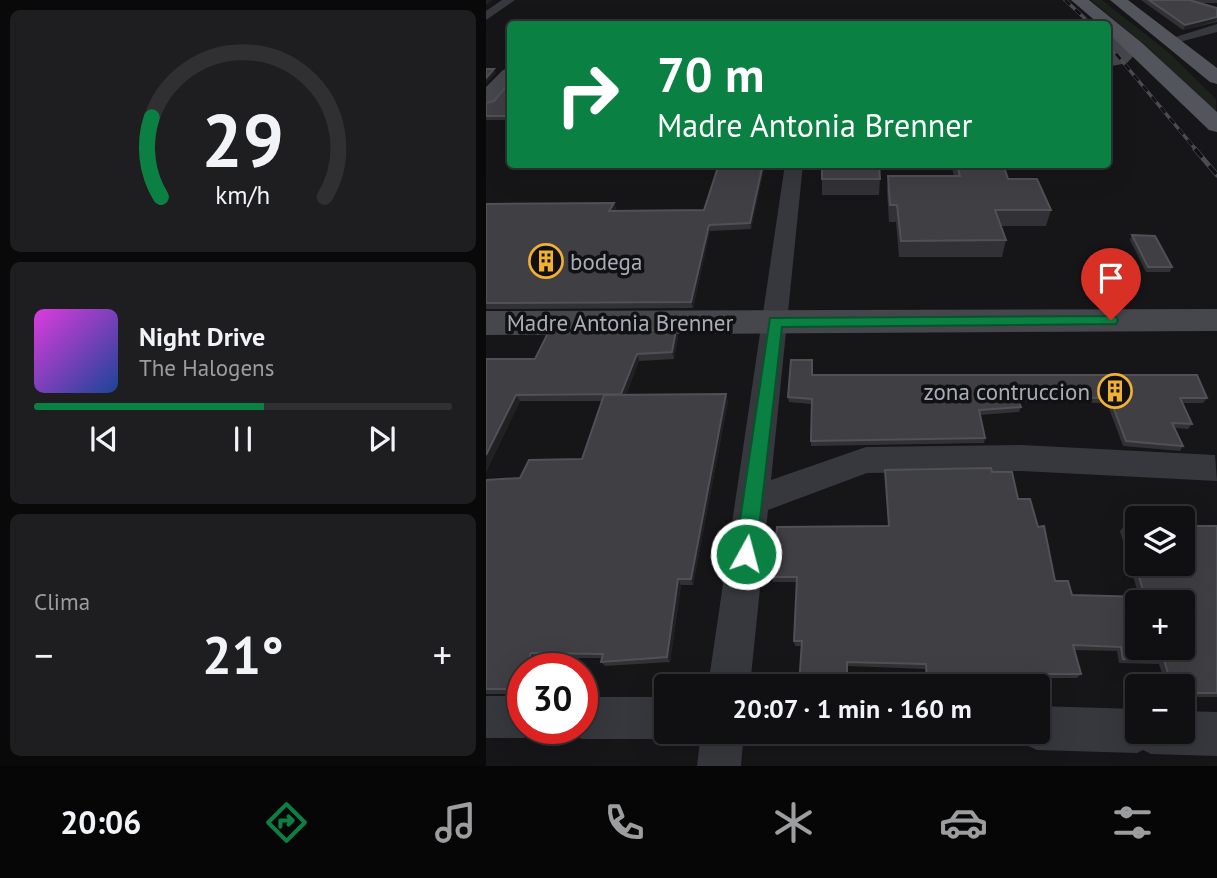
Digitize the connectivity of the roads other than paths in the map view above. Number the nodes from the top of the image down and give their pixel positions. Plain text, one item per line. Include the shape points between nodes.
1 (509, 0) edge
2 (1080, 0) edge
3 (1118, 0) edge
4 (486, 16) edge
5 (1097, 21) edge
6 (1105, 21) edge
7 (1111, 26) edge
8 (1216, 28) edge
9 (1111, 36) edge
10 (1171, 40) junction
11 (1111, 60) edge
12 (507, 66) edge
13 (1216, 78) edge
14 (486, 99) edge
15 (1216, 125) edge
16 (794, 168) edge
17 (1216, 320) edge
18 (775, 322) junction
19 (486, 323) edge
20 (1215, 468) edge
21 (752, 501) junction
22 (730, 674) edge
23 (486, 717) edge
24 (507, 717) edge
25 (598, 718) edge
26 (654, 718) edge
27 (1050, 728) edge
28 (1125, 731) edge
29 (1195, 733) edge
30 (1216, 733) edge
31 (722, 744) edge
32 (719, 766) edge

1 - 4 street
2 - 5 street
2 - 6 main road
3 - 10 main road
7 - 15 main road
8 - 10 street
9 - 11 street via 1128,52
10 - 13 main road
12 - 14 street
16 - 18 street
17 - 18 street, Madre Antonia Brenner
18 - 19 street, Madre Antonia Brenner
18 - 21 street
20 - 21 street via 1022,458 866,460
21 - 22 street
23 - 24 street
25 - 26 street
27 - 28 street
29 - 30 street
31 - 32 street

